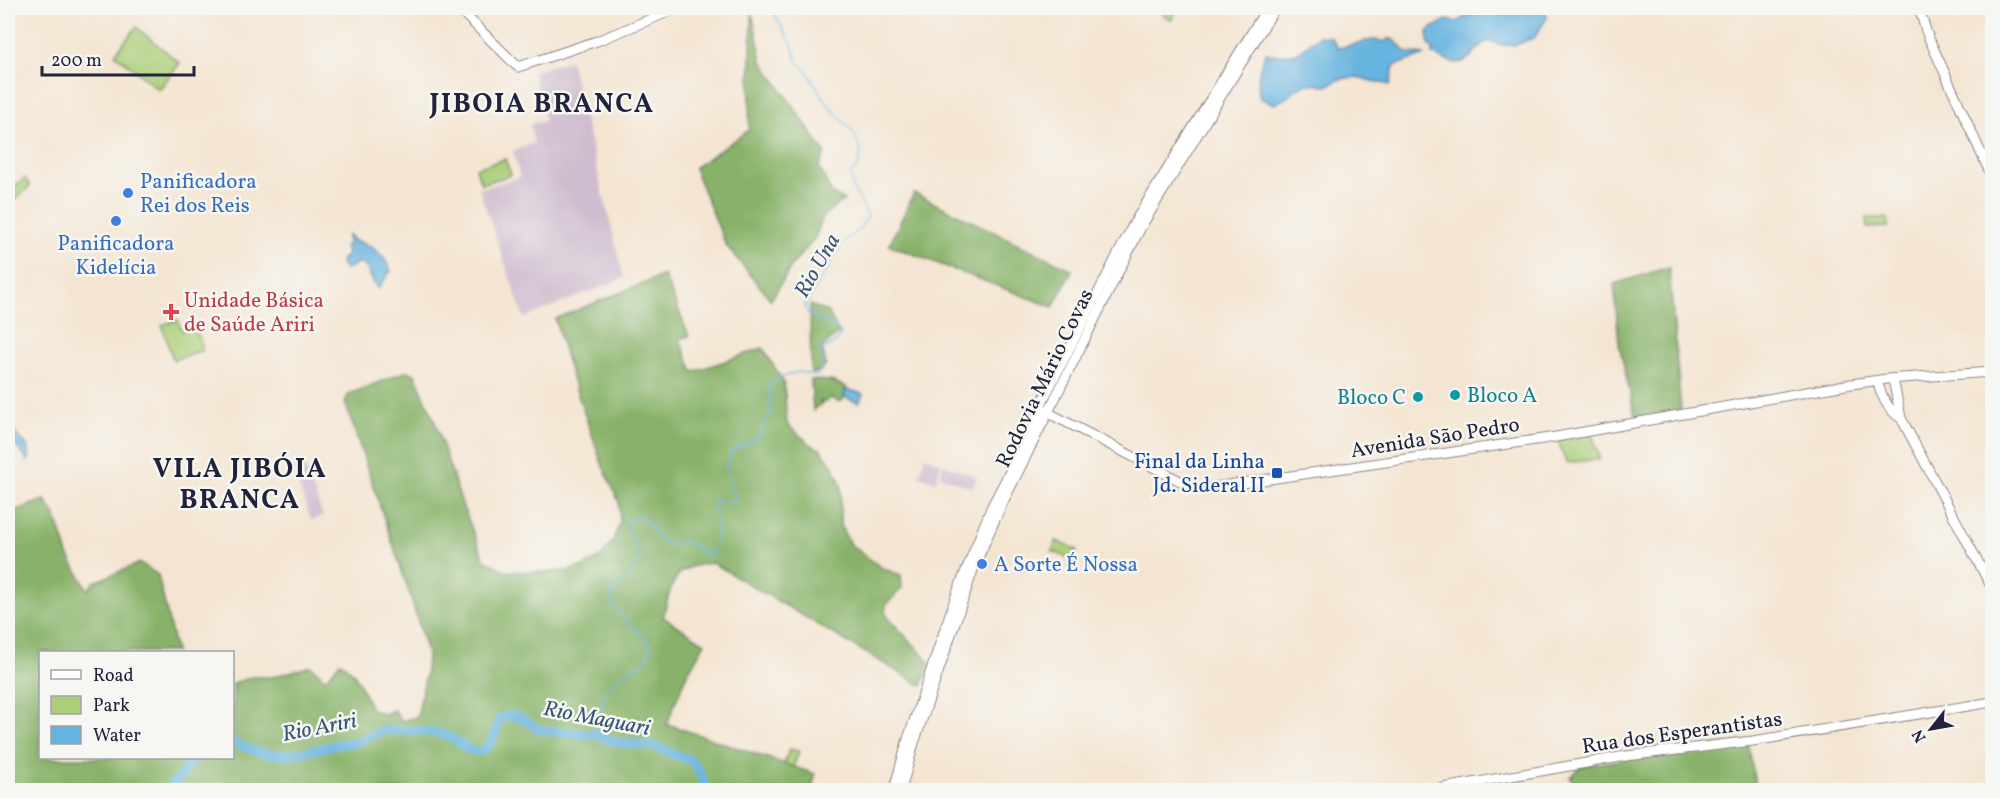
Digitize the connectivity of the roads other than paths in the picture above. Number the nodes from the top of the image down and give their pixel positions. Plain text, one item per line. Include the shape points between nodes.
1 (458, 8) edge
2 (678, 8) edge
3 (1267, 8) edge
4 (1275, 8) edge
5 (1918, 8) edge
6 (1168, 175) junction
7 (1992, 177) edge
8 (1992, 372) edge
9 (1893, 379) junction
10 (1877, 381) junction
11 (1044, 410) junction
12 (1901, 418) junction
13 (1992, 588) edge
14 (936, 666) junction
15 (1992, 702) edge
16 (894, 790) edge
17 (901, 790) edge
18 (1431, 790) edge

1 - 2 main road via 518,68
3 - 6 main road, Rodovia Mário Covas via 1196,120
4 - 6 main road, Rodovia Mário Covas
5 - 7 main road
6 - 11 main road, Rodovia Mário Covas
8 - 9 main road, Avenida São Pedro
9 - 10 main road, Avenida São Pedro
9 - 12 main road
10 - 11 main road, Avenida São Pedro via 1556,437 1208,488 1182,482
10 - 12 main road via 1887,405
11 - 14 main road, Rodovia Mário Covas via 992,506
12 - 13 main road
14 - 16 main road, Rodovia Mário Covas
14 - 17 main road, Rodovia Mário Covas
15 - 18 main road, Rua dos Esperantistas via 1753,741 1626,756

